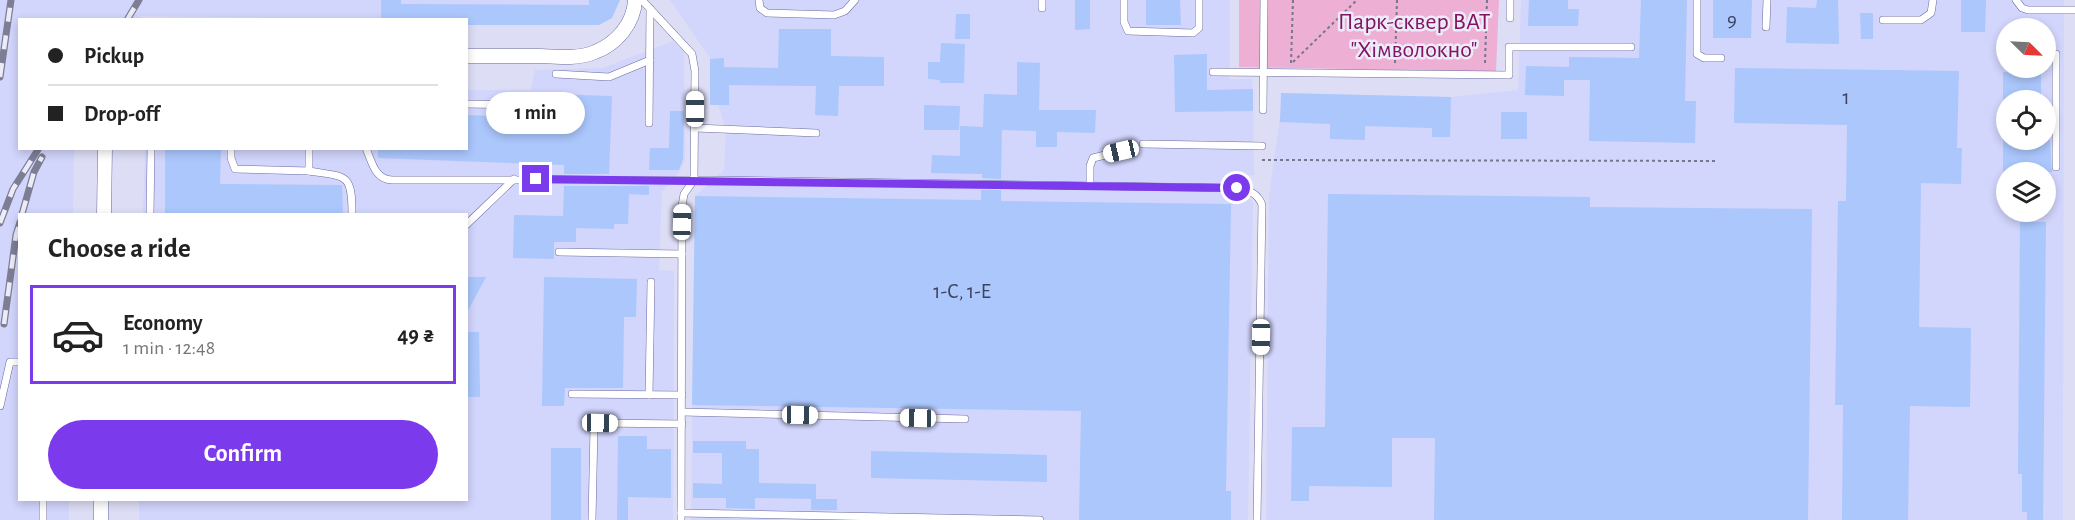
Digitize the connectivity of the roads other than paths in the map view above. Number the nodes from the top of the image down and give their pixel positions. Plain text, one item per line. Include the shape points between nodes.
1 (635, 0) edge
2 (642, 0) edge
3 (759, 0) edge
4 (855, 0) edge
5 (1124, 0) edge
6 (1199, 0) edge
7 (1264, 0) edge
8 (1510, 0) edge
9 (1697, 0) edge
10 (1767, 0) edge
11 (1933, 0) edge
12 (2016, 0) edge
13 (650, 9) junction
14 (2075, 10) edge
15 (1510, 18) dead end
16 (1883, 20) dead end
17 (1766, 27) dead end
18 (1631, 47) dead end
19 (468, 56) edge
20 (1721, 58) dead end
21 (650, 60) junction
22 (1213, 72) dead end
23 (1263, 72) junction
24 (556, 74) dead end
25 (2056, 78) edge
26 (468, 104) edge
27 (523, 105) dead end
28 (1263, 110) dead end
29 (650, 123) dead end
30 (695, 128) junction
31 (816, 133) dead end
32 (1143, 144) dead end
33 (1262, 146) dead end
34 (105, 150) edge
35 (150, 150) edge
36 (231, 150) edge
37 (309, 150) edge
38 (367, 150) edge
39 (1121, 151) dead end
40 (2056, 162) edge
41 (309, 171) junction
42 (514, 179) junction
43 (694, 180) junction
44 (1090, 185) junction
45 (104, 213) edge
46 (150, 213) edge
47 (352, 213) edge
48 (468, 223) edge
49 (559, 252) dead end
50 (682, 254) junction
51 (651, 282) dead end
52 (18, 362) edge
53 (572, 394) dead end
54 (649, 395) junction
55 (682, 395) junction
56 (0, 406) edge
57 (682, 412) junction
58 (965, 419) dead end
59 (682, 424) junction
60 (43, 501) edge
61 (101, 501) edge
62 (681, 517) edge
63 (43, 520) edge
64 (101, 520) edge
65 (592, 520) edge
66 (1041, 520) edge
67 (1257, 520) edge

1 - 19 street via 621,35 594,53 572,57
2 - 13 lane
3 - 4 lane via 760,8 767,13 834,15 845,11
5 - 6 lane via 1128,31 1192,33 1199,28
7 - 23 lane
8 - 15 lane
9 - 20 lane via 1697,54
10 - 17 lane
11 - 16 lane via 1931,13 1921,20
12 - 14 lane via 2028,10
13 - 21 lane
13 - 30 lane via 692,54
18 - 23 lane via 1509,47 1509,75
21 - 24 lane via 609,76
21 - 29 lane
22 - 23 lane
23 - 28 lane
25 - 40 lane
26 - 27 lane
30 - 31 lane
30 - 43 lane
32 - 33 lane
34 - 45 street
35 - 46 lane
36 - 41 lane via 235,169 241,171
37 - 41 lane
38 - 42 lane via 378,175 385,179
39 - 44 lane via 1093,158
41 - 47 lane via 346,179 352,190
42 - 43 lane
42 - 48 lane
43 - 44 lane
43 - 50 lane via 682,200
44 - 67 lane via 1237,188 1253,193 1261,201
49 - 50 lane
50 - 55 lane
51 - 54 lane
52 - 56 lane via 10,362
53 - 54 lane
54 - 55 lane
55 - 57 lane
57 - 58 lane
57 - 59 lane
59 - 62 lane
59 - 65 lane via 600,423 594,427
60 - 63 lane
61 - 64 street
62 - 66 lane

